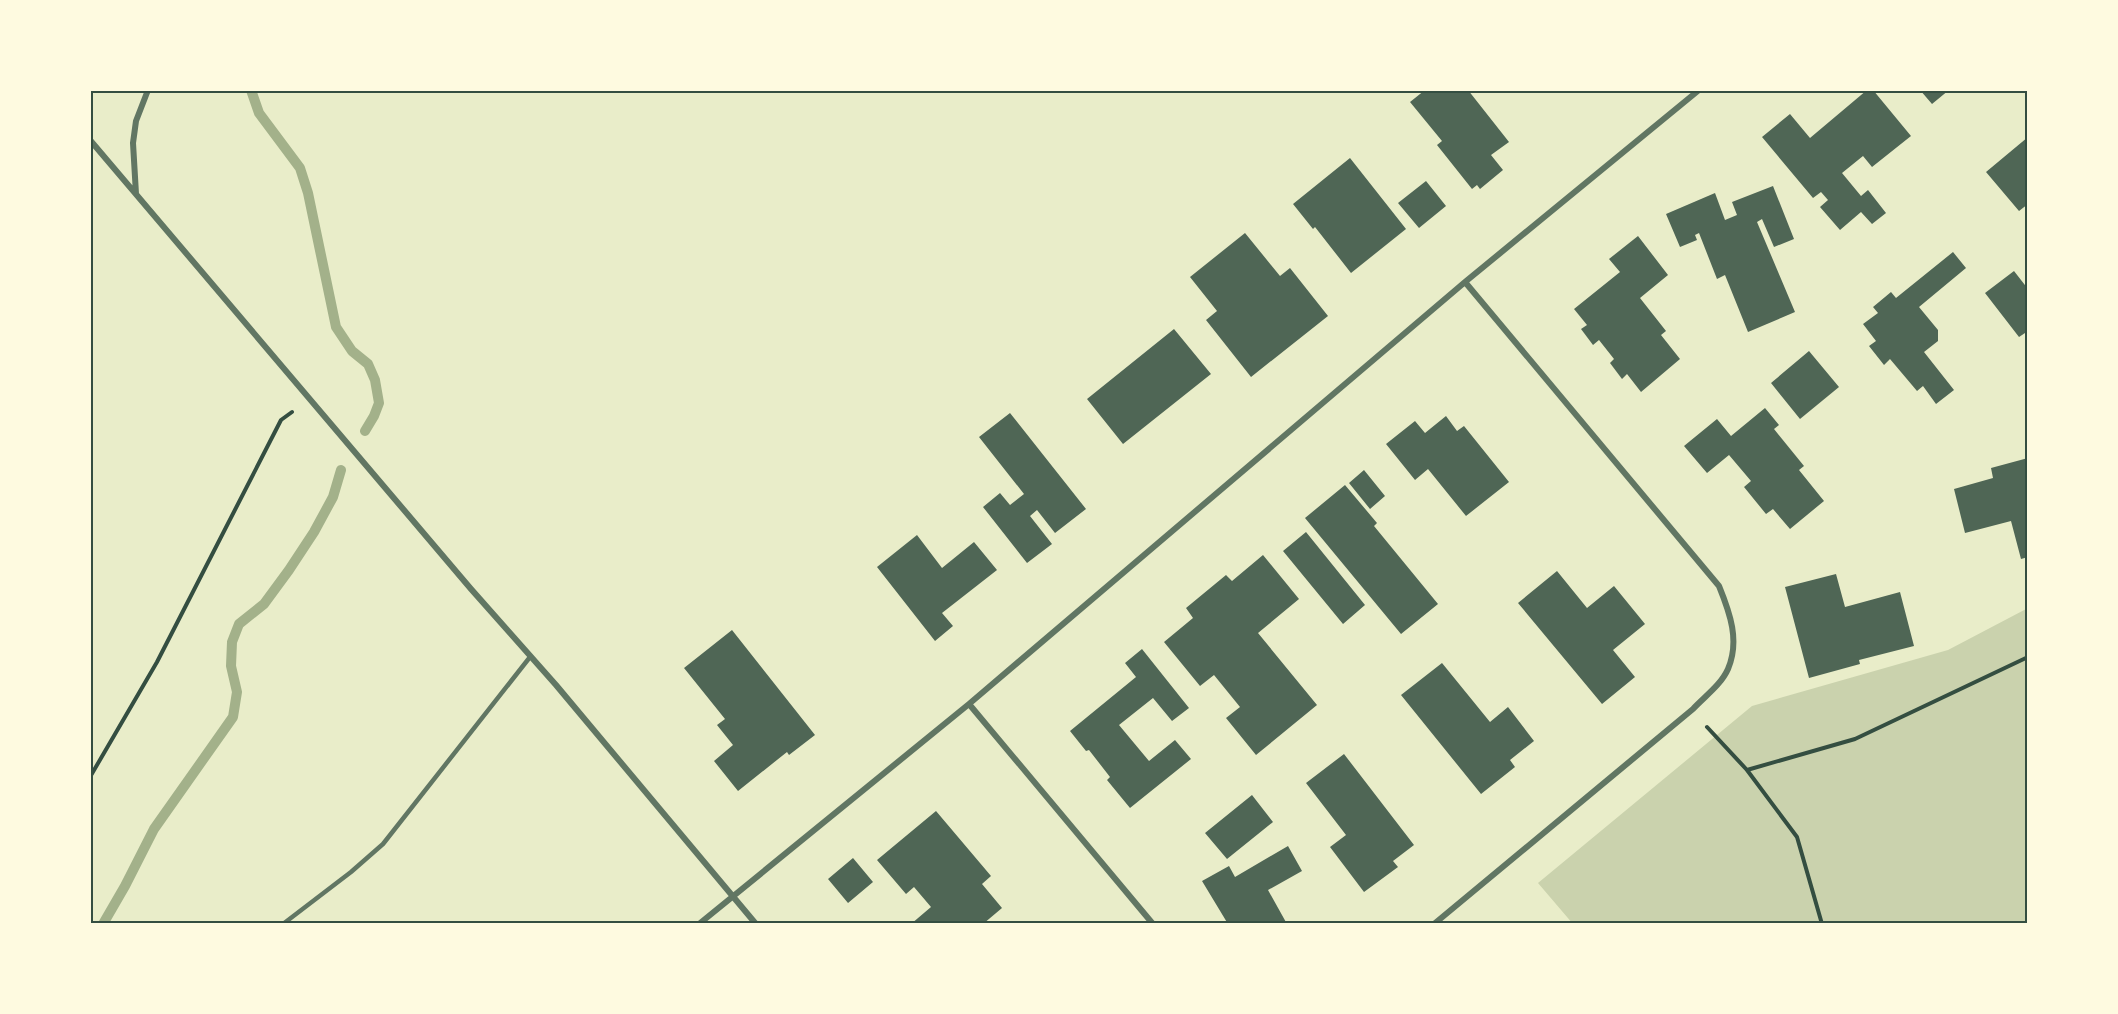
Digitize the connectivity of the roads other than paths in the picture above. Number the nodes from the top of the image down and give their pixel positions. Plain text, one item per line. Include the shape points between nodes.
1 (148, 90) edge
2 (1699, 90) edge
3 (90, 140) edge
4 (136, 194) junction
5 (1465, 282) junction
6 (530, 657) junction
7 (969, 704) junction
8 (733, 896) junction
9 (283, 924) edge
10 (699, 924) edge
11 (756, 924) edge
12 (1153, 924) edge
13 (1434, 924) edge

1 - 4 street via 133,142
2 - 5 street
3 - 4 street
4 - 6 street
5 - 7 street
5 - 13 street via 1719,586 1730,614 1734,644 1727,670 1693,709
6 - 8 street
6 - 9 lane via 383,844
7 - 8 street
7 - 12 street
8 - 10 street
8 - 11 street

